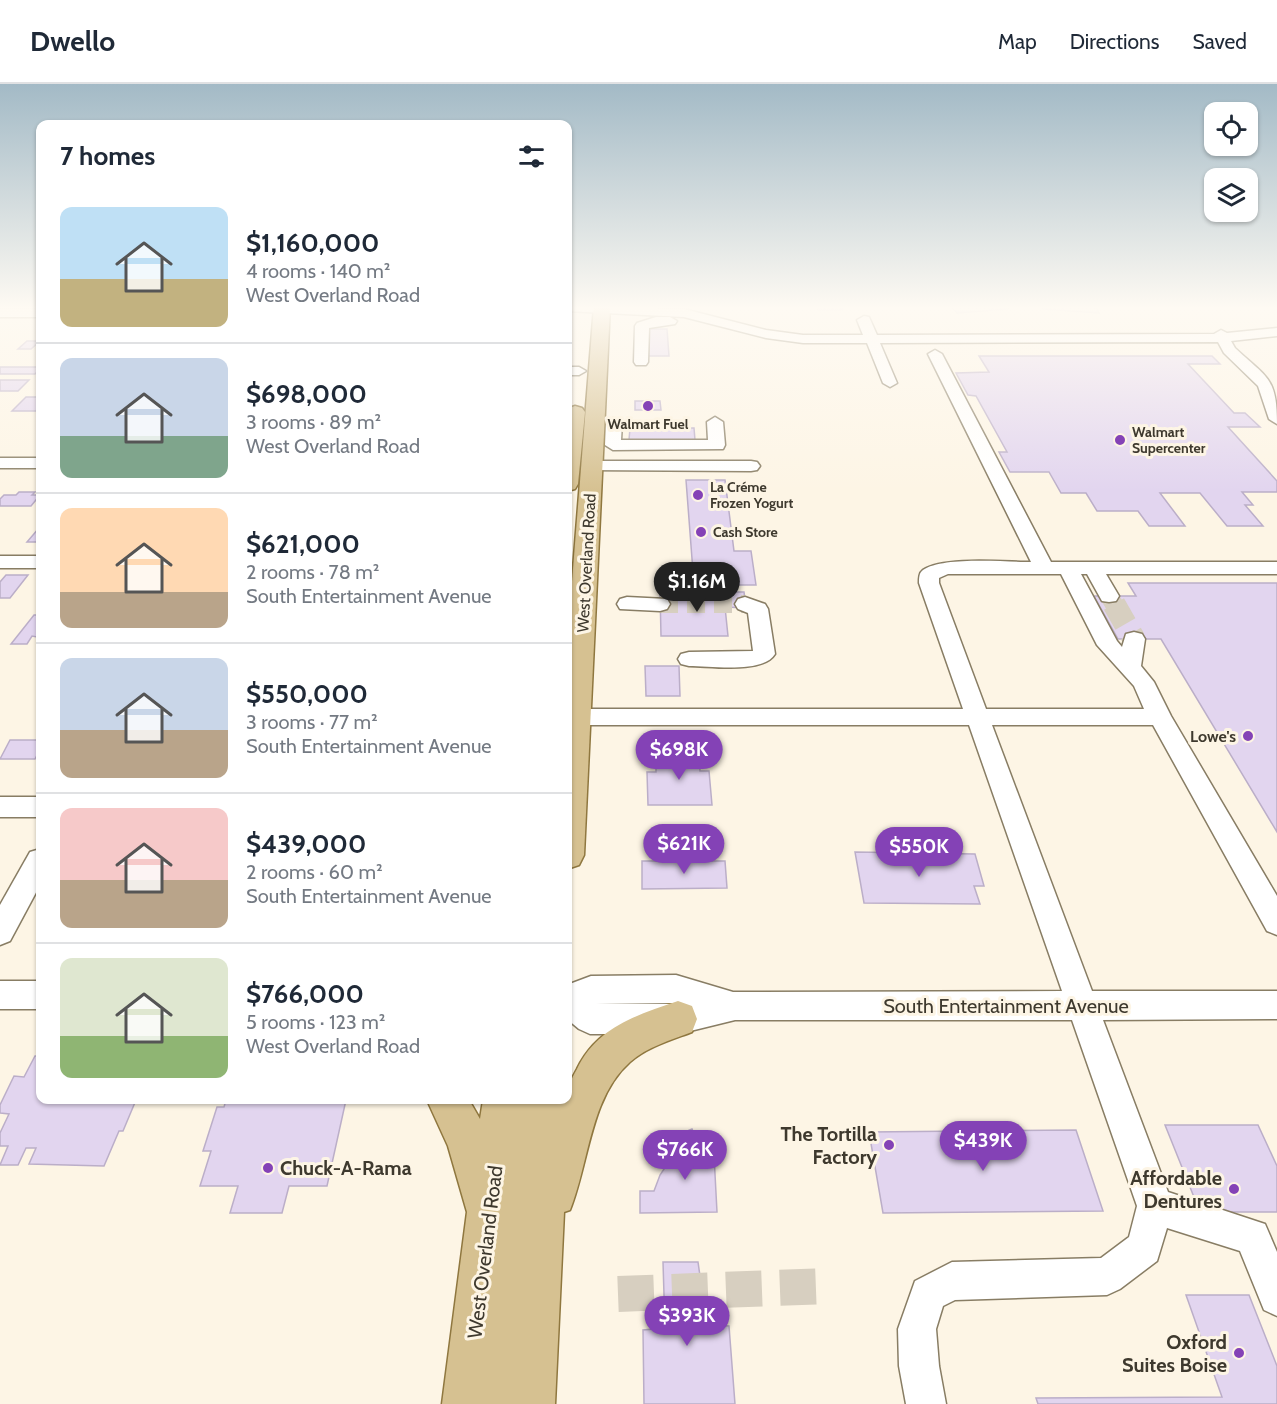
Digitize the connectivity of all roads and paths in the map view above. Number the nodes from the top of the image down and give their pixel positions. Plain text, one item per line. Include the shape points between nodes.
1 (589, 368) edge
2 (884, 368) edge
3 (943, 368) edge
4 (1250, 368) edge
5 (573, 371) edge
6 (890, 383) dead end
7 (1277, 419) edge
8 (715, 422) dead end
9 (614, 423) dead end
10 (667, 445) junction
11 (0, 463) edge
12 (36, 463) edge
13 (668, 466) junction
14 (751, 466) dead end
15 (573, 471) edge
16 (0, 562) edge
17 (36, 562) edge
18 (1068, 568) junction
19 (1277, 568) edge
20 (572, 587) edge
21 (585, 590) junction
22 (1109, 596) tunnel mouth
23 (627, 604) dead end
24 (660, 604) tunnel mouth
25 (745, 604) dead end
26 (1134, 639) tunnel mouth
27 (689, 659) dead end
28 (1130, 668) junction
29 (572, 714) edge
30 (978, 717) junction
31 (1160, 717) junction
32 (0, 807) edge
33 (36, 807) edge
34 (36, 867) edge
35 (1277, 922) edge
36 (0, 932) edge
37 (0, 995) edge
38 (36, 995) edge
39 (572, 998) edge
40 (572, 1004) edge
41 (1277, 1005) edge
42 (735, 1006) junction
43 (1083, 1006) junction
44 (678, 1019) junction
45 (449, 1104) edge
46 (503, 1104) edge
47 (525, 1104) edge
48 (549, 1104) edge
49 (1155, 1206) junction
50 (490, 1217) junction
51 (540, 1237) junction
52 (1277, 1298) edge
53 (467, 1404) edge
54 (495, 1404) edge
55 (530, 1404) edge
56 (926, 1404) edge

1 - 15 main road, West Overland Road
2 - 6 street
3 - 18 street
4 - 7 street via 1265,384
5 - 15 main road via 575,409 583,422 580,459
8 - 10 street via 717,445
9 - 10 street via 613,445
10 - 13 street
11 - 12 street
13 - 14 street
13 - 15 street
15 - 21 main road, West Overland Road via 587,562
16 - 17 street
18 - 19 street
18 - 22 street
18 - 28 street via 1108,645
18 - 30 street via 945,568 929,575
20 - 21 main road
21 - 29 main road, West Overland Road
23 - 24 street
25 - 27 street via 758,609 762,656
26 - 28 street
28 - 31 street via 1143,682
29 - 30 street
30 - 31 street
30 - 43 street
31 - 35 street
32 - 33 street
34 - 36 street
37 - 38 street
39 - 42 street, South Entertainment Avenue via 591,990 676,989
40 - 44 street, South Entertainment Avenue via 590,1019
41 - 43 street, South Entertainment Avenue
42 - 43 street, South Entertainment Avenue
42 - 44 street, South Entertainment Avenue
43 - 49 street
44 - 51 main road via 637,1034 614,1050 591,1079
45 - 50 main road via 468,1140
46 - 50 main road, West Overland Road
47 - 54 main road
48 - 51 main road
49 - 52 street via 1252,1237
49 - 56 street via 1144,1248 1107,1276 952,1281 928,1294 917,1329
50 - 53 main road, West Overland Road
51 - 55 main road

